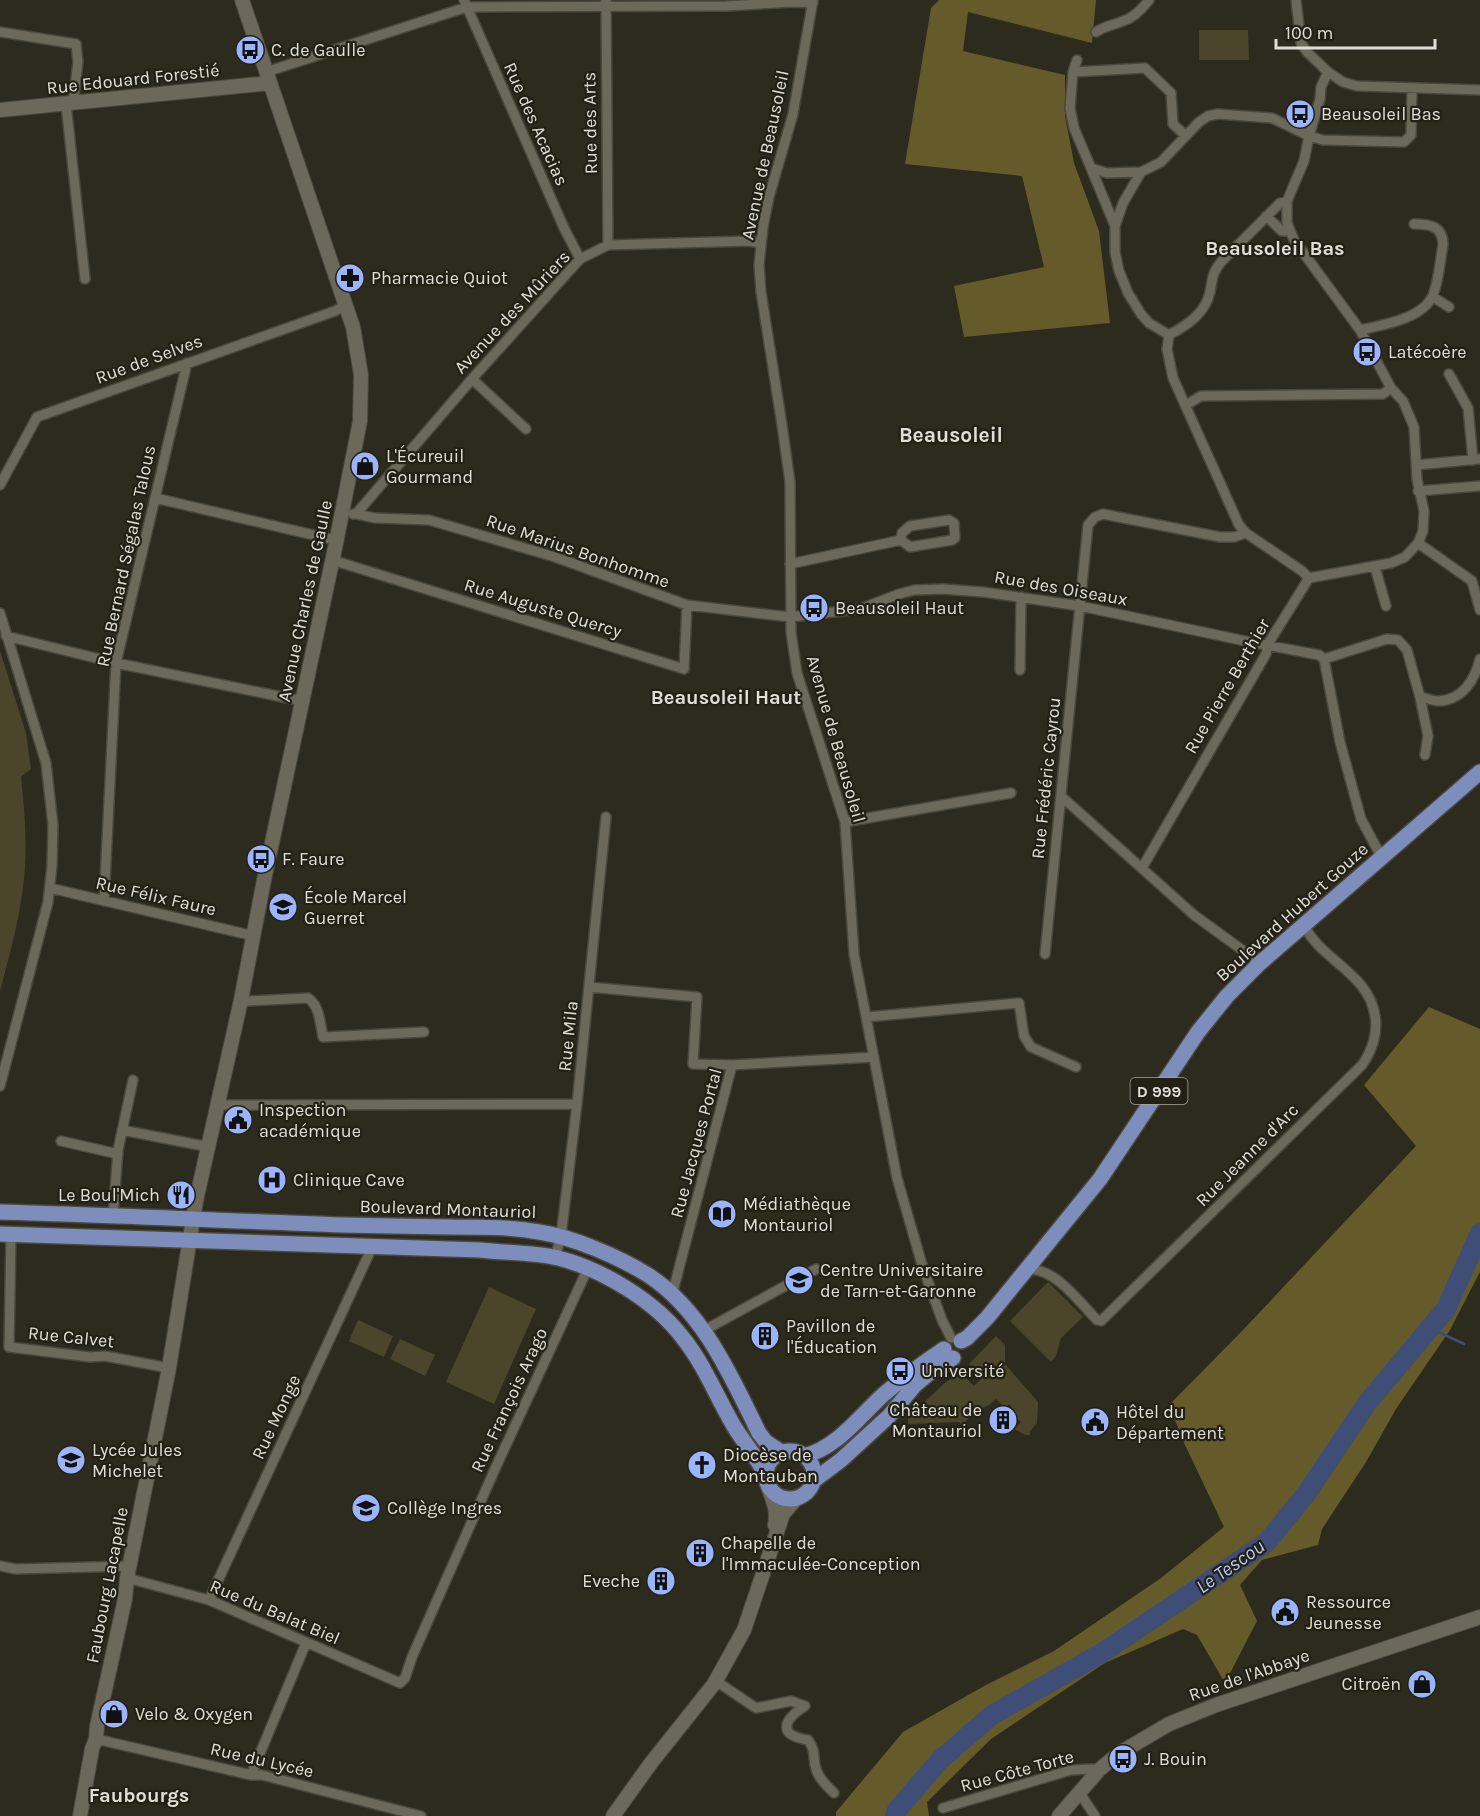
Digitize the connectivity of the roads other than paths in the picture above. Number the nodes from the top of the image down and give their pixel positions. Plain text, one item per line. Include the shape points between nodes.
1 (242, 0) edge
2 (1149, 0) edge
3 (1296, 0) edge
4 (813, 2) edge
5 (606, 3) edge
6 (466, 4) edge
7 (0, 32) edge
8 (1096, 32) dead end
9 (1077, 60) dead end
10 (1073, 72) junction
11 (1328, 72) junction
12 (268, 78) junction
13 (1412, 88) junction
14 (1480, 90) edge
15 (70, 103) junction
16 (0, 110) edge
17 (1186, 136) junction
18 (1309, 136) junction
19 (1091, 168) junction
20 (1141, 172) junction
21 (1287, 201) junction
22 (1266, 216) junction
23 (1414, 224) dead end
24 (1114, 226) junction
25 (1289, 231) junction
26 (761, 243) junction
27 (608, 246) junction
28 (580, 259) junction
29 (85, 279) dead end
30 (1432, 297) junction
31 (345, 306) junction
32 (1449, 307) dead end
33 (1360, 330) junction
34 (1168, 335) junction
35 (187, 363) junction
36 (1449, 374) dead end
37 (471, 379) junction
38 (1391, 388) junction
39 (1186, 405) junction
40 (526, 429) dead end
41 (1477, 460) edge
42 (1416, 465) junction
43 (0, 485) edge
44 (1480, 486) edge
45 (1418, 491) junction
46 (154, 498) junction
47 (341, 514) junction
48 (356, 514) junction
49 (1246, 533) junction
50 (335, 540) junction
51 (901, 540) junction
52 (1418, 543) junction
53 (332, 560) junction
54 (790, 564) junction
55 (1375, 567) junction
56 (1309, 578) junction
57 (1021, 597) junction
58 (687, 605) junction
59 (1080, 606) junction
60 (1386, 606) dead end
61 (1480, 610) edge
62 (0, 613) edge
63 (790, 617) junction
64 (6, 636) junction
65 (1268, 644) junction
66 (1324, 659) junction
67 (1480, 659) edge
68 (116, 663) junction
69 (1020, 670) dead end
70 (1420, 697) junction
71 (302, 701) junction
72 (1425, 755) dead end
73 (1476, 778) edge
74 (1011, 793) dead end
75 (1061, 796) junction
76 (606, 817) dead end
77 (845, 822) junction
78 (1382, 858) junction
79 (1142, 867) junction
80 (50, 888) junction
81 (104, 901) junction
82 (1304, 925) junction
83 (254, 936) junction
84 (1045, 954) dead end
85 (1260, 963) junction
86 (589, 987) junction
87 (241, 1000) junction
88 (867, 1017) junction
89 (424, 1032) dead end
90 (874, 1057) junction
91 (732, 1065) junction
92 (1076, 1067) dead end
93 (133, 1080) dead end
94 (0, 1086) edge
95 (577, 1104) junction
96 (218, 1105) junction
97 (124, 1130) junction
98 (61, 1141) dead end
99 (209, 1147) junction
100 (118, 1154) junction
101 (0, 1212) edge
102 (113, 1215) junction
103 (193, 1219) junction
104 (6, 1234) edge
105 (561, 1236) junction
106 (191, 1239) junction
107 (369, 1246) junction
108 (555, 1258) junction
109 (588, 1268) junction
110 (816, 1269) dead end
111 (1027, 1269) junction
112 (672, 1294) junction
113 (703, 1331) junction
114 (952, 1347) junction
115 (169, 1368) junction
116 (781, 1452) junction
117 (804, 1456) junction
118 (767, 1481) junction
119 (813, 1481) junction
120 (796, 1499) junction
121 (0, 1566) edge
122 (129, 1572) junction
123 (762, 1574) junction
124 (209, 1600) junction
125 (1480, 1617) edge
126 (306, 1643) junction
127 (405, 1678) joint
128 (716, 1681) junction
129 (96, 1739) junction
130 (1099, 1770) junction
131 (251, 1775) junction
132 (834, 1792) dead end
133 (1079, 1792) junction
134 (943, 1808) dead end
135 (80, 1816) edge
136 (421, 1816) edge
137 (613, 1816) edge
138 (1059, 1816) edge
139 (1095, 1816) edge

1 - 12 street, Avenue Charles de Gaulle
2 - 8 street via 1125,21
3 - 11 street via 1301,43
4 - 5 street via 727,6
4 - 26 street, Avenue de Beausoleil via 793,114 769,197
5 - 6 street
5 - 27 street, Rue des Arts
6 - 12 street
6 - 28 street, Rue des Acacias
7 - 15 street via 76,44 78,62
9 - 10 street
10 - 17 street via 1145,68 1171,93 1173,124
10 - 19 street via 1074,128
11 - 13 street via 1357,86
11 - 18 street
12 - 15 street, Rue Edouard Forestié
12 - 31 street, Avenue Charles de Gaulle
13 - 14 street
13 - 18 street via 1411,135 1404,142 1323,140
15 - 16 street, Rue Edouard Forestié
15 - 29 street
17 - 18 street via 1199,122 1218,114 1272,118
17 - 20 street via 1161,162
18 - 21 street via 1304,161
19 - 20 street via 1107,173
19 - 24 street
20 - 24 street
21 - 22 street via 1280,202
21 - 25 street
22 - 25 street via 1282,231
22 - 34 street via 1214,271 1205,306 1194,319
23 - 30 street via 1434,226 1443,237
24 - 34 street via 1115,252 1128,293 1149,323
25 - 33 street
26 - 27 street, Avenue des Mûriers
26 - 54 street, Avenue de Beausoleil via 761,292 790,482
27 - 28 street, Avenue des Mûriers
28 - 37 street, Avenue des Mûriers
30 - 32 street
30 - 33 street via 1410,316
31 - 35 street, Rue de Selves
31 - 47 street, Avenue Charles de Gaulle via 353,327 361,375 360,421
33 - 38 street
34 - 39 street via 1173,378
35 - 43 street, Rue de Selves via 37,417
35 - 46 street, Rue Bernard Ségalas Talous
36 - 41 street via 1468,408
37 - 40 street
37 - 48 street, Avenue des Mûriers
38 - 39 street via 1383,394 1201,396
38 - 42 street via 1414,427
39 - 49 street
41 - 42 street
42 - 45 street
44 - 45 street
45 - 52 street via 1424,511
46 - 50 street
46 - 68 street, Rue Bernard Ségalas Talous
47 - 48 street
47 - 50 street, Avenue Charles de Gaulle
48 - 58 street, Rue Marius Bonhomme via 429,520 555,557
49 - 56 street
49 - 59 street, Rue Frédéric Cayrou via 1220,537 1103,514 1095,517 1088,525
50 - 53 street, Avenue Charles de Gaulle
51 - 51 street via 910,547 952,540 954,523 949,520 910,526
51 - 54 street
52 - 55 street via 1405,557
52 - 61 street via 1472,581
53 - 58 street, Rue Auguste Quercy via 684,669
53 - 71 street, Avenue Charles de Gaulle
54 - 63 street, Avenue de Beausoleil
55 - 56 street
55 - 60 street
56 - 65 street, Rue Pierre Berthier
57 - 59 street, Rue des Oiseaux
57 - 63 street, Rue des Oiseaux via 914,590 860,609
57 - 69 street
58 - 63 street, Rue Marius Bonhomme
59 - 65 street, Rue des Oiseaux
59 - 75 street, Rue Frédéric Cayrou
62 - 64 street
63 - 77 street, Avenue de Beausoleil via 797,673
64 - 68 street
64 - 80 street via 46,763 52,825
65 - 66 street, Rue des Oiseaux
65 - 79 street, Rue Pierre Berthier via 1266,654
66 - 70 street via 1387,639 1398,640 1407,650
66 - 78 street via 1360,819
67 - 70 street via 1465,690 1455,698 1438,701
68 - 71 street
68 - 81 street, Rue Bernard Ségalas Talous
70 - 72 street via 1428,736
71 - 83 street, Avenue Charles de Gaulle
73 - 78 main road, Boulevard Hubert Gouze / D 999
74 - 77 street
75 - 79 street
75 - 84 street, Rue Frédéric Cayrou
76 - 86 street, Rue Mila
77 - 88 street, Avenue de Beausoleil via 854,954
78 - 82 main road, Boulevard Hubert Gouze / D 999
79 - 85 street via 1194,915
80 - 81 street, Rue Félix Faure
80 - 94 street
81 - 83 street, Rue Félix Faure
82 - 85 main road, Boulevard Hubert Gouze / D 999
82 - 111 street, Rue Jeanne d'Arc via 1311,939 1353,976 1371,1000 1377,1026 1362,1065 1101,1321 1055,1277
83 - 87 street, Avenue Charles de Gaulle
85 - 111 main road, Boulevard Hubert Gouze / D 999 via 1198,1032 1100,1179
86 - 91 street via 698,997 693,1064
86 - 95 street, Rue Mila
87 - 89 street via 308,998 317,1010 323,1037
87 - 96 street, Avenue Charles de Gaulle
88 - 90 street, Avenue de Beausoleil
88 - 92 street via 1019,1003 1024,1036 1031,1047
90 - 91 street, Rue Jacques Portal
90 - 114 street, Avenue de Beausoleil via 903,1202
91 - 112 street, Rue Jacques Portal
93 - 97 street
95 - 96 street
95 - 105 street, Rue Mila
96 - 99 street, Avenue Charles de Gaulle
97 - 99 street
97 - 100 street
98 - 100 street
99 - 103 street, Avenue Charles de Gaulle
100 - 102 street
101 - 102 main road, Boulevard Montauriol
102 - 103 main road, Boulevard Montauriol
103 - 105 main road, Boulevard Montauriol via 488,1227
103 - 106 street, Faubourg Lacapelle
104 - 106 main road
104 - 115 street, Rue Calvet via 9,1347 105,1356
105 - 108 street, Rue Mila
105 - 112 main road, Boulevard Montauriol via 623,1262
106 - 107 main road
106 - 115 street, Faubourg Lacapelle
107 - 108 main road via 480,1250
107 - 124 street, Rue Monge via 369,1254
108 - 109 main road
109 - 118 main road via 615,1281 672,1323
109 - 127 street, Rue François Arago via 495,1469
110 - 113 street
111 - 114 main road, Boulevard Hubert Gouze / D 999 via 968,1338
112 - 113 main road, Boulevard Montauriol
113 - 116 main road, Boulevard Montauriol via 759,1433
114 - 117 main road, Boulevard Hubert Gouze / D 999 via 927,1360 891,1388 825,1448
114 - 119 main road, Boulevard Hubert Gouze / D 999 via 890,1416
115 - 122 street, Faubourg Lacapelle
116 - 117 main road
116 - 118 main road via 767,1465
117 - 119 main road via 813,1467
118 - 120 main road via 777,1496
118 - 123 street via 777,1517
119 - 120 main road via 807,1492
120 - 123 street via 783,1514
121 - 122 street, Rue du Balat Biel
122 - 124 street, Rue du Balat Biel
122 - 129 street, Faubourg Lacapelle
123 - 128 street via 744,1630
124 - 126 street, Rue du Balat Biel
125 - 130 street, Rue de l'Abbaye via 1205,1709 1142,1738
126 - 127 street, Rue du Balat Biel via 400,1683
126 - 131 street
128 - 132 street via 756,1708 791,1701 805,1706 792,1714 788,1731 793,1737 808,1740 821,1780
128 - 137 street
129 - 131 street, Rue du Lycée
129 - 135 street, Faubourg Lacapelle
130 - 133 street, Rue de l'Abbaye
130 - 134 street, Rue Côte Torte via 1071,1770
131 - 136 street, Rue du Lycée
133 - 138 street, Rue de l'Abbaye
133 - 139 street

